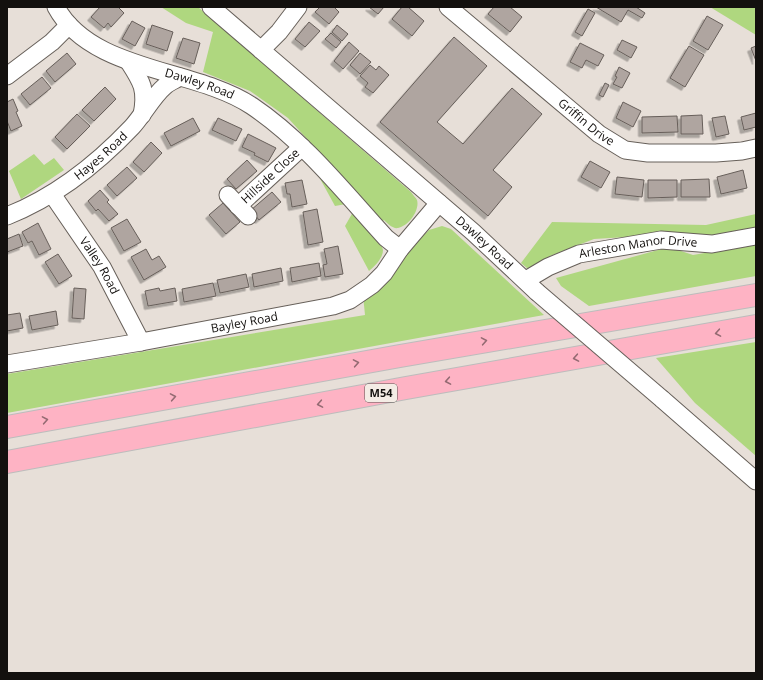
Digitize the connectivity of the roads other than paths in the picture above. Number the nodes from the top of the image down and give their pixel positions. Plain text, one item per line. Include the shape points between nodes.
1 (56, 7) edge
2 (211, 7) edge
3 (298, 7) edge
4 (448, 7) edge
5 (69, 25) junction
6 (261, 50) junction
7 (129, 62) junction
8 (7, 76) edge
9 (180, 77) junction
10 (142, 115) junction
11 (302, 147) junction
12 (756, 148) edge
13 (52, 194) junction
14 (439, 203) junction
15 (238, 206) dead end
16 (7, 216) edge
17 (756, 236) edge
18 (400, 249) junction
19 (532, 286) junction
20 (756, 295) edge
21 (756, 326) edge
22 (141, 342) junction
23 (7, 364) edge
24 (7, 427) edge
25 (7, 462) edge
26 (756, 481) edge

1 - 5 street, Dawley Road
2 - 6 street, Dawley Road
3 - 6 street
4 - 12 street, Griffin Drive via 599,134 625,150 648,153 716,153
5 - 7 street, Dawley Road via 83,37
5 - 8 street via 52,42
6 - 14 street, Dawley Road
7 - 9 street, Dawley Road
7 - 10 street via 144,90
9 - 10 street, Hayes Road via 164,86
9 - 11 street, Dawley Road via 233,95 267,117
10 - 13 street, Hayes Road via 101,157
11 - 15 street, Hillside Close
11 - 18 street, Dawley Road via 386,238
13 - 16 street, Hayes Road
13 - 22 street, Valley Road via 102,267
14 - 18 street, Bayley Road
14 - 19 street, Dawley Road
17 - 19 street, Arleston Manor Drive via 712,244 661,240 579,254 548,267
18 - 22 street, Bayley Road via 384,273 350,300 333,306
19 - 26 street, Dawley Road, bridge
24 -> 20 highway
21 -> 25 highway, M54
22 - 23 street, Bayley Road

